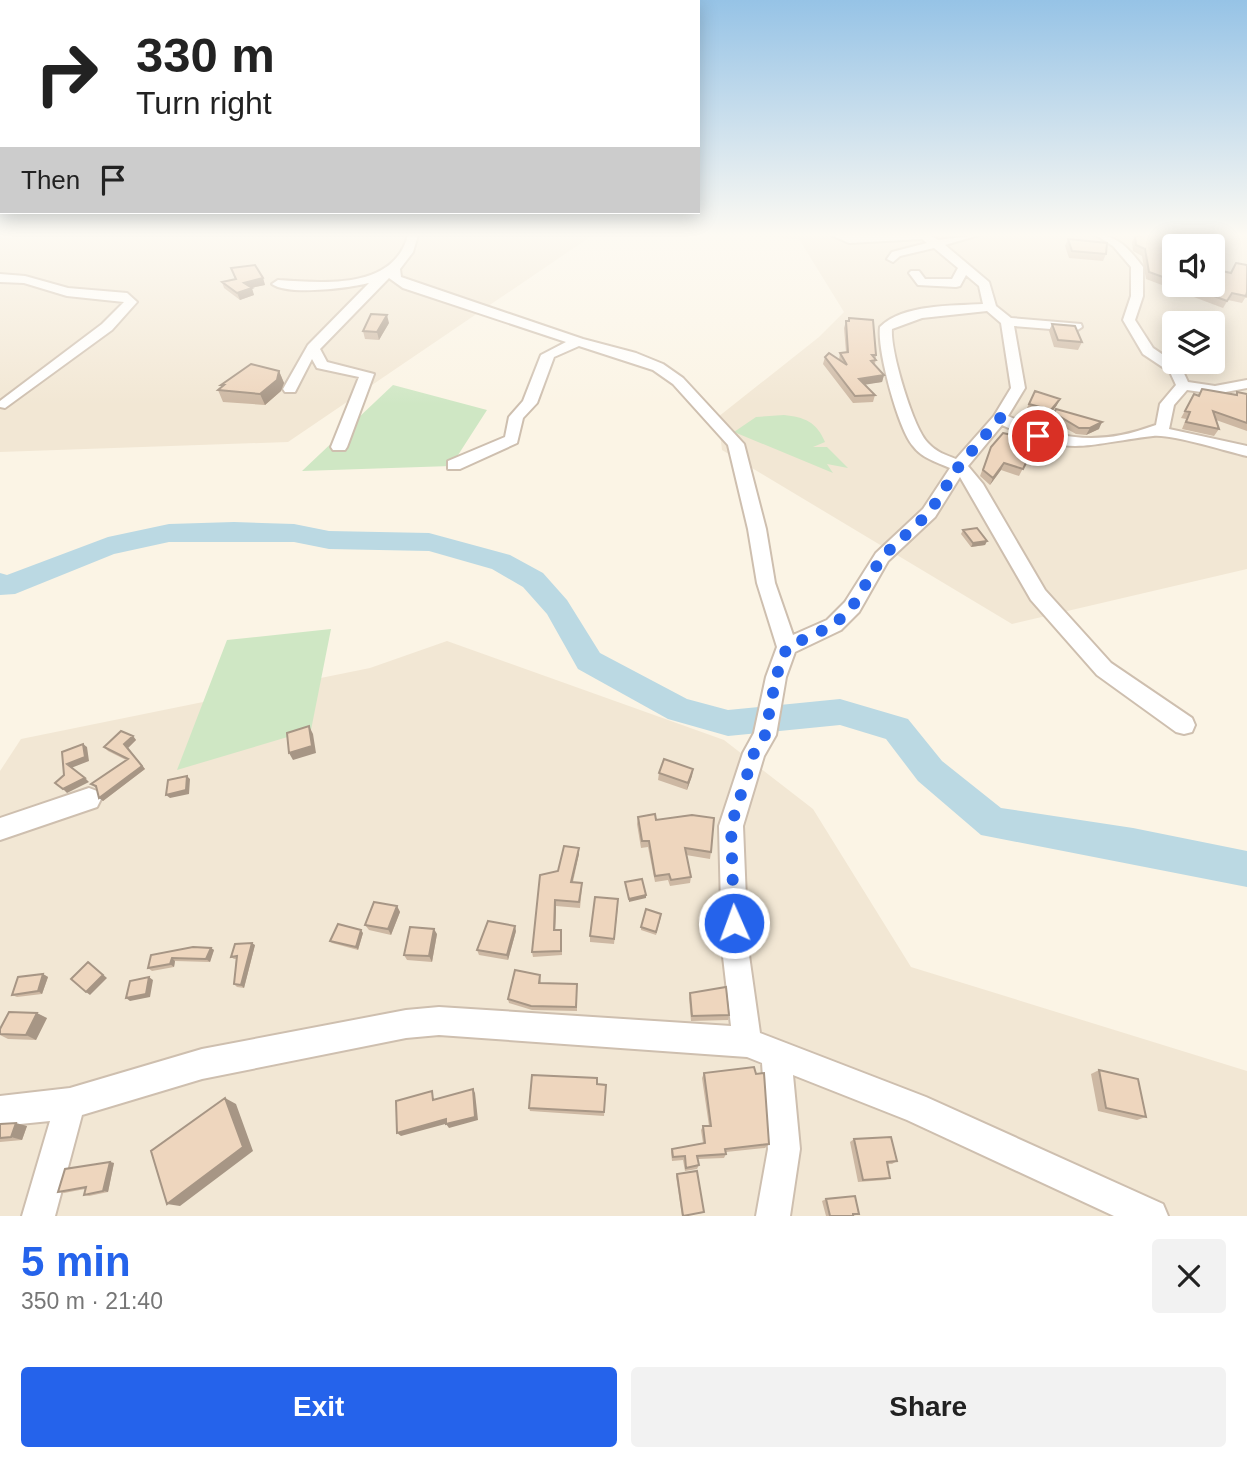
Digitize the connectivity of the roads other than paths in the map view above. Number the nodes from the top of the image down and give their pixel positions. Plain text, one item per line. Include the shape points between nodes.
1 (66, 292) edge
2 (367, 292) edge
3 (427, 292) edge
4 (987, 292) edge
5 (1137, 292) edge
6 (990, 307) junction
7 (1007, 322) junction
8 (1076, 327) edge
9 (578, 342) junction
10 (313, 348) junction
11 (1247, 384) edge
12 (1183, 385) junction
13 (290, 389) dead end
14 (5, 404) dead end
15 (1000, 418) junction
16 (1155, 431) junction
17 (339, 447) dead end
18 (1247, 451) edge
19 (454, 465) dead end
20 (959, 466) junction
21 (787, 647) junction
22 (1184, 725) dead end
23 (89, 799) dead end
24 (0, 829) edge
25 (761, 1047) junction
26 (70, 1103) junction
27 (0, 1111) edge
28 (38, 1216) edge
29 (774, 1216) edge
30 (1151, 1216) edge

1 - 14 street via 127,297 131,302 107,327
2 - 10 street
3 - 9 street
4 - 6 street
5 - 12 street via 1129,320 1148,351 1175,370
6 - 7 street
6 - 20 street via 932,313 886,327 898,394 918,443 930,454
7 - 8 street
7 - 15 street via 1018,388
9 - 19 street via 548,355 530,404 516,417 512,440
9 - 21 street via 658,367 678,381 732,438 757,529 766,583
10 - 13 street
10 - 17 street via 322,365 367,374
11 - 12 street via 1221,390
12 - 16 street via 1167,404 1163,427
15 - 16 street via 1038,436 1071,444
15 - 20 street
16 - 18 street
20 - 21 street via 929,513 882,557 852,607 834,625
20 - 22 street via 975,484 1038,595 1104,669
21 - 25 street via 765,735 754,753 731,826 735,948
23 - 24 street
25 - 26 street via 439,1021 202,1064
25 - 29 street via 784,1149
25 - 30 street via 915,1108
26 - 27 street
26 - 28 street

